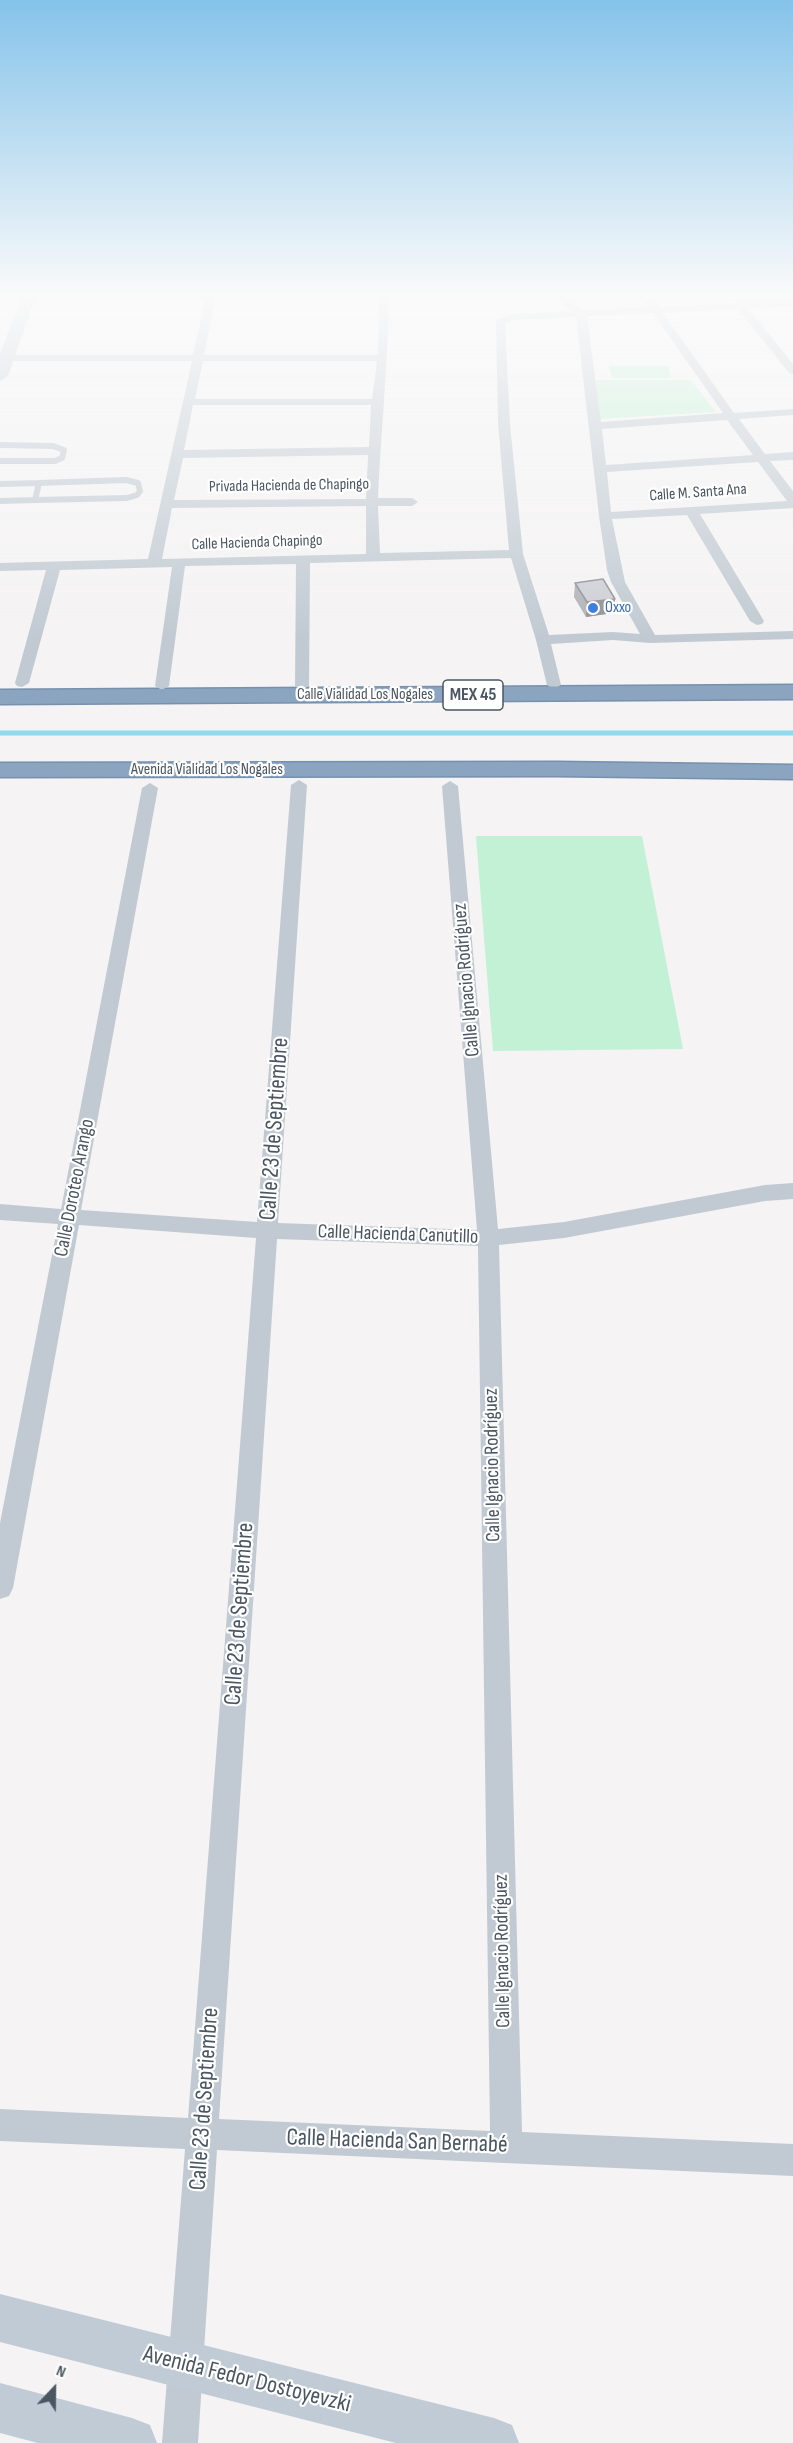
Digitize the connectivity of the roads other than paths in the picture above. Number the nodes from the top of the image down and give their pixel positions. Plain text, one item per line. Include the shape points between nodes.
1 (186, 410) edge
2 (377, 410) edge
3 (503, 410) edge
4 (594, 410) edge
5 (725, 410) edge
6 (793, 412) edge
7 (730, 417) junction
8 (596, 426) junction
9 (0, 445) edge
10 (374, 451) junction
11 (178, 454) junction
12 (793, 456) edge
13 (762, 458) junction
14 (0, 461) edge
15 (601, 469) junction
16 (39, 483) junction
17 (0, 484) edge
18 (35, 500) junction
19 (0, 501) edge
20 (372, 502) junction
21 (412, 502) dead end
22 (793, 502) edge
23 (167, 504) junction
24 (691, 510) junction
25 (605, 516) junction
26 (516, 554) junction
27 (373, 556) junction
28 (303, 558) junction
29 (179, 563) junction
30 (154, 564) junction
31 (54, 566) junction
32 (0, 567) edge
33 (757, 621) junction
34 (793, 621) edge
35 (735, 622) dead end
36 (691, 623) dead end
37 (646, 634) junction
38 (793, 635) edge
39 (543, 640) junction
40 (11, 683) edge
41 (554, 685) junction
42 (302, 686) junction
43 (157, 691) junction
44 (793, 692) edge
45 (732, 693) junction
46 (0, 696) edge
47 (0, 770) edge
48 (692, 772) junction
49 (793, 772) edge
50 (299, 785) junction
51 (450, 786) junction
52 (0, 788) edge
53 (150, 788) junction
54 (793, 1191) edge
55 (0, 1212) edge
56 (70, 1215) junction
57 (267, 1230) junction
58 (488, 1238) junction
59 (0, 1588) edge
60 (0, 2125) edge
61 (203, 2133) junction
62 (506, 2146) junction
63 (793, 2160) edge
64 (0, 2318) edge
65 (186, 2365) junction
66 (0, 2408) edge
67 (132, 2443) edge
68 (180, 2443) edge
69 (494, 2443) edge

1 - 11 street
2 - 10 street
3 - 26 street
4 - 8 street
5 - 7 street
6 - 7 street
7 - 8 street
7 - 13 street
8 - 15 street
9 - 14 lane via 53,446 64,450 62,458 55,461
10 - 11 street
10 - 20 street
11 - 23 street
12 - 13 street
13 - 15 street
13 - 22 street
15 - 25 street
16 - 17 lane
16 - 18 lane
16 - 18 lane via 126,480 138,483 140,490 127,498
18 - 19 lane
20 - 21 street, Privada Hacienda de Chapingo
20 - 23 street, Privada Hacienda de Chapingo
20 - 27 street
22 - 24 street, Calle M. Santa Ana
23 - 30 street
24 - 25 street, Calle M. Santa Ana
24 - 33 street
25 - 37 street via 616,576
26 - 27 street, Calle Hacienda Chapingo
26 - 39 street
27 - 28 street, Calle Hacienda Chapingo
28 - 29 street, Calle Hacienda Chapingo
28 - 42 street
29 - 30 street, Calle Hacienda Chapingo
29 - 43 street
30 - 31 street, Calle Hacienda Chapingo
31 - 32 street, Calle Hacienda Chapingo
31 - 40 street
33 - 34 street
33 - 35 street
36 - 37 street
37 - 38 street
37 - 39 street
39 - 41 street
40 - 43 highway
41 - 42 highway
41 - 45 highway
42 - 43 highway
43 - 45 highway, Calle Vialidad Los Nogales / MEX 45
43 - 46 highway, MEX 45
44 - 45 highway, Calle Vialidad Los Nogales / MEX 45
47 - 48 highway, Avenida Vialidad Los Nogales
48 - 49 highway
48 - 51 highway via 612,783
50 - 51 highway
50 - 53 highway
50 - 57 street, Calle 23 de Septiembre
51 - 58 street, Calle Ignacio Rodríguez
52 - 53 highway
53 - 56 street, Calle Doroteo Arango
54 - 58 street, Calle Hacienda Canutillo via 564,1230
55 - 56 street, Calle Hacienda Canutillo
56 - 57 street, Calle Hacienda Canutillo
56 - 59 street, Calle Doroteo Arango
57 - 58 street, Calle Hacienda Canutillo
57 - 61 street, Calle 23 de Septiembre
58 - 62 street, Calle Ignacio Rodríguez
60 - 61 street, Calle Hacienda San Bernabé
61 - 62 street, Calle Hacienda San Bernabé
61 - 65 street, Calle 23 de Septiembre
62 - 63 street, Calle Hacienda San Bernabé
64 - 65 street, Avenida Fedor Dostoyevzki
65 - 68 street, Calle 23 de Septiembre
65 - 69 street, Avenida Fedor Dostoyevzki
66 - 67 street

